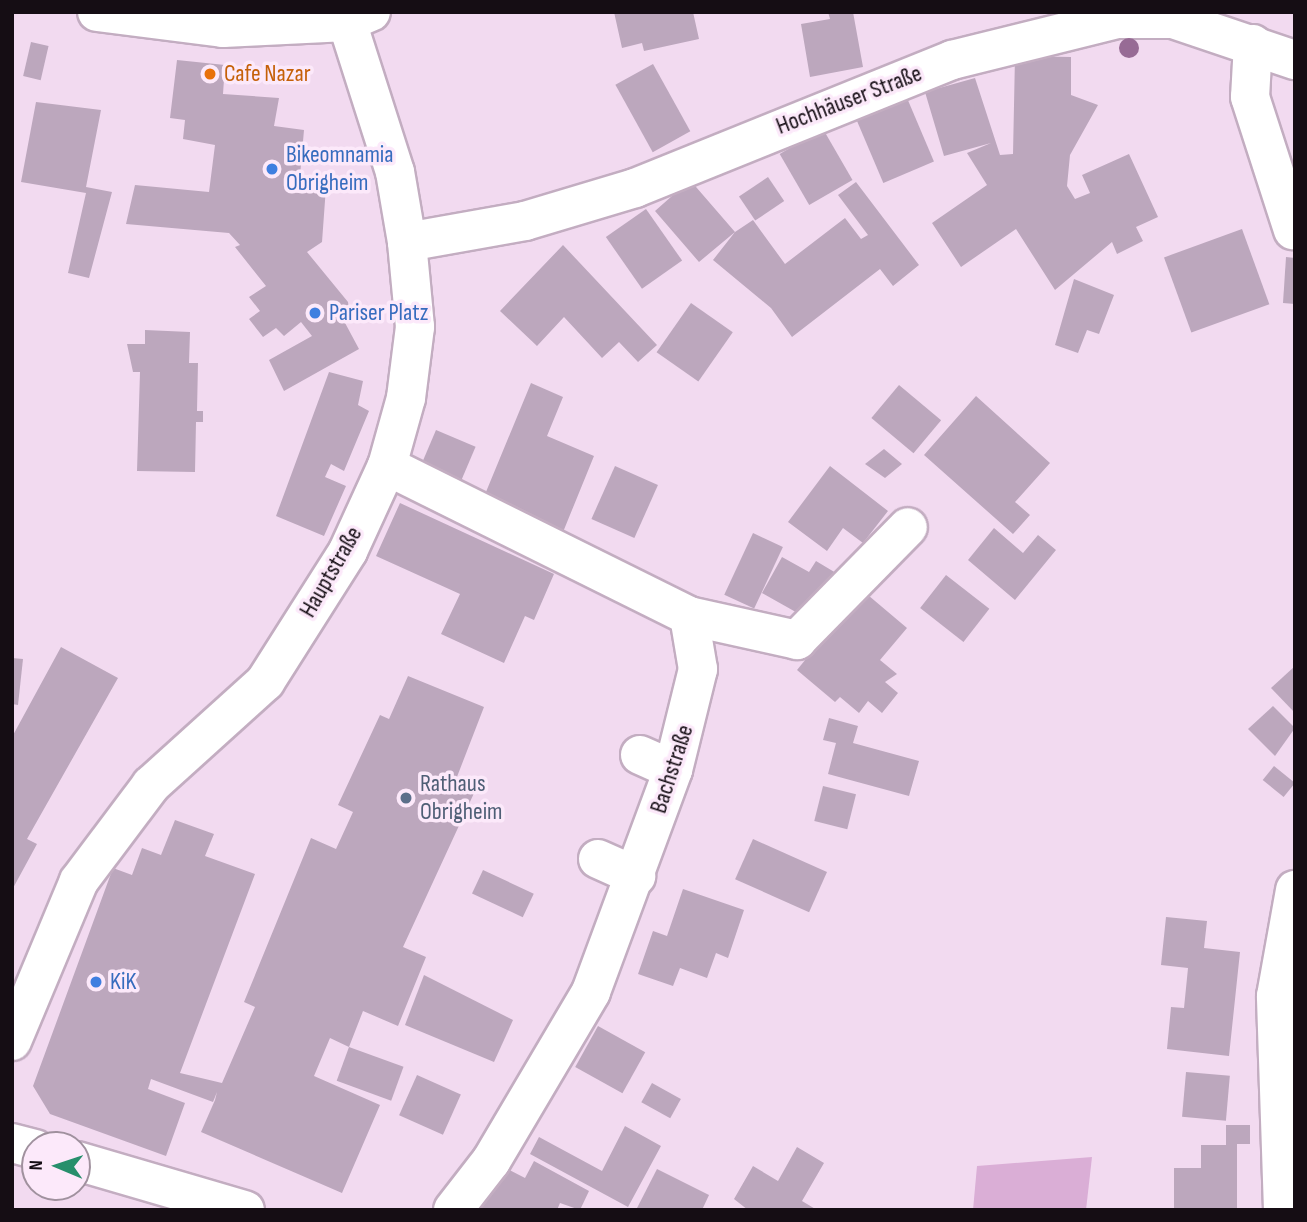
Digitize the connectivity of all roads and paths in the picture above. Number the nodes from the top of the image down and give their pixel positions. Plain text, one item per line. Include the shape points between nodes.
1 (97, 12) edge
2 (354, 16) edge
3 (1174, 16) edge
4 (1253, 44) junction
5 (1295, 60) edge
6 (1293, 230) dead end
7 (407, 242) junction
8 (387, 466) junction
9 (908, 527) dead end
10 (689, 616) junction
11 (598, 859) dead end
12 (636, 876) junction
13 (1295, 890) edge
14 (12, 1041) edge
15 (91, 1165) edge
16 (245, 1210) edge
17 (453, 1210) edge
18 (1283, 1210) edge

1 - 2 street via 223,28
2 - 7 street, Hauptstraße via 395,172
3 - 4 street, Hochhäuser Straße
3 - 7 street, Hochhäuser Straße via 1118,19 952,60 635,188 525,220
4 - 5 street, Hochhäuser Straße
4 - 6 street via 1250,97
7 - 8 street, Hauptstraße via 415,327 406,398
8 - 10 street
8 - 14 street, Hauptstraße via 348,551 265,682 150,785 79,881
9 - 10 street via 797,640
10 - 12 street, Bachstraße via 682,675 656,763
11 - 12 street
12 - 17 street, Bachstraße via 591,992 491,1161
13 - 18 street via 1276,996
15 - 16 street

